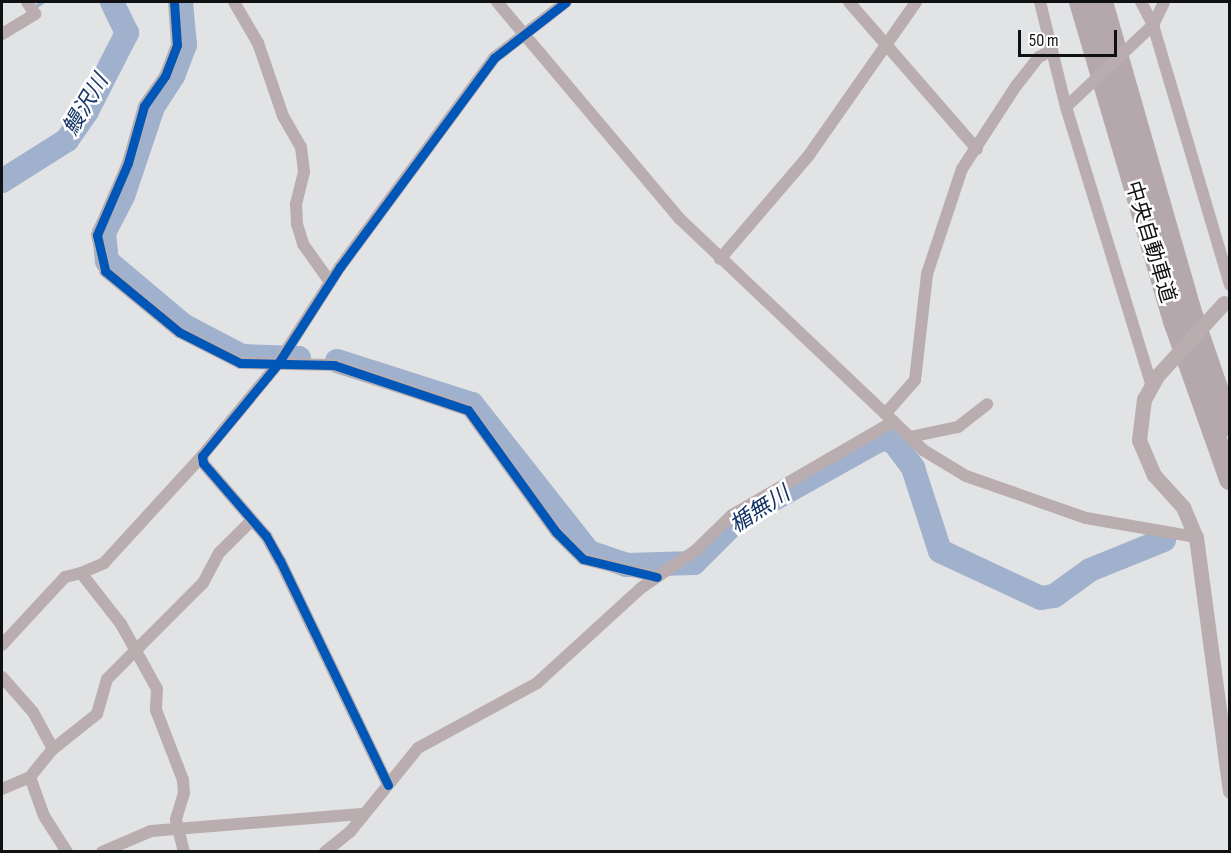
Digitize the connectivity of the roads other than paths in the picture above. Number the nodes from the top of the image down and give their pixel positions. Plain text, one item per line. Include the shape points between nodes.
1 (174, 2) edge
2 (234, 2) edge
3 (498, 2) edge
4 (566, 2) edge
5 (849, 2) edge
6 (916, 2) edge
7 (1040, 2) edge
8 (1080, 2) edge
9 (1102, 2) edge
10 (1141, 2) edge
11 (1164, 2) edge
12 (31, 7) edge
13 (1153, 24) junction
14 (525, 32) junction
15 (2, 34) edge
16 (885, 44) junction
17 (1052, 50) junction
18 (1066, 107) junction
19 (977, 149) junction
20 (720, 259) junction
21 (330, 282) junction
22 (1228, 298) edge
23 (277, 365) junction
24 (1154, 380) junction
25 (987, 404) dead end
26 (890, 417) junction
27 (1230, 426) edge
28 (910, 437) junction
29 (202, 456) junction
30 (1230, 479) edge
31 (251, 521) junction
32 (1196, 537) junction
33 (81, 573) junction
34 (662, 573) junction
35 (2, 645) edge
36 (134, 651) junction
37 (2, 676) edge
38 (53, 749) junction
39 (30, 777) junction
40 (388, 785) junction
41 (2, 789) edge
42 (1230, 791) edge
43 (364, 814) junction
44 (178, 830) junction
45 (67, 852) edge
46 (102, 852) edge
47 (184, 852) edge
48 (325, 852) edge

1 - 23 street via 177,45 165,76 144,106 128,163 96,235 99,263 179,332 240,363
2 - 21 street via 258,43 283,116 301,147 304,172 296,204 297,224 303,244
3 - 14 street
4 - 14 street
5 - 16 street
6 - 16 street
7 - 17 street
8 - 30 highway, 中央自動車道 via 1173,321
9 - 27 highway, 中央自動車道 via 1192,315
10 - 13 street
11 - 13 street
12 - 15 street
13 - 18 street, bridge
13 - 22 street
14 - 20 street via 680,219
14 - 21 street via 494,58
16 - 19 street
16 - 20 street via 809,154
17 - 18 street
17 - 19 street via 1039,57 1016,86
18 - 24 street
19 - 26 street via 962,169 927,274 915,380
20 - 26 street
21 - 23 street
22 - 24 street, bridge
23 - 29 street
23 - 34 street via 334,365 468,410 556,532 583,559
24 - 32 street via 1139,421 1144,456 1183,507
25 - 28 street via 958,427
26 - 28 street
26 - 34 street via 732,515
28 - 32 street via 966,476 1076,514
29 - 31 street via 203,463
29 - 33 street via 104,563
31 - 36 street via 219,553 203,583
31 - 40 street via 280,561
32 - 42 street
33 - 35 street via 65,578
33 - 36 street via 121,624
34 - 40 street via 537,683 418,748
36 - 38 street via 102,687 97,714
36 - 44 street via 157,689 156,710 183,780
37 - 38 street via 33,712
38 - 39 street
39 - 41 street
39 - 45 street via 44,816
40 - 43 street
43 - 44 street
43 - 48 street
44 - 46 street via 151,831
44 - 47 street

